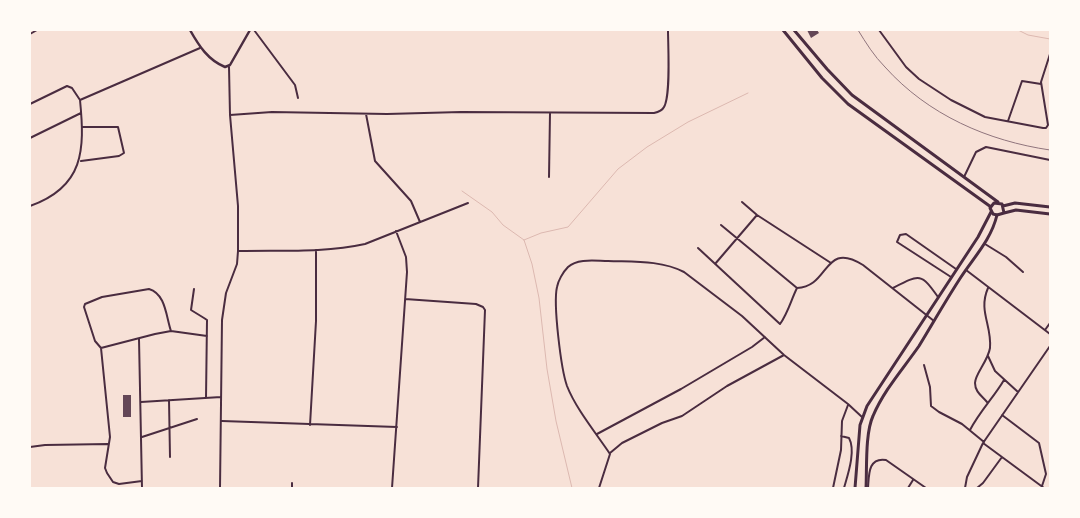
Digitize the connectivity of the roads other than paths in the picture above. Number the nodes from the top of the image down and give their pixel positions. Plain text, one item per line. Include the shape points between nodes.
1 (37, 30) edge
2 (190, 30) edge
3 (252, 30) edge
4 (668, 30) edge
5 (782, 30) edge
6 (879, 30) edge
7 (796, 32) edge
8 (30, 34) edge
9 (790, 38) junction
10 (200, 48) junction
11 (1050, 54) edge
12 (229, 67) junction
13 (1041, 84) junction
14 (298, 98) dead end
15 (80, 100) junction
16 (30, 104) edge
17 (81, 113) junction
18 (550, 113) junction
19 (366, 114) junction
20 (230, 115) junction
21 (1008, 121) junction
22 (82, 127) junction
23 (30, 138) edge
24 (1050, 160) edge
25 (80, 161) junction
26 (550, 177) dead end
27 (964, 177) junction
28 (468, 202) dead end
29 (742, 202) dead end
30 (998, 202) junction
31 (30, 206) edge
32 (1002, 206) junction
33 (991, 207) junction
34 (1050, 207) edge
35 (991, 212) junction
36 (1004, 213) junction
37 (1050, 214) edge
38 (997, 215) junction
39 (757, 216) junction
40 (420, 222) junction
41 (721, 225) dead end
42 (396, 231) junction
43 (738, 239) junction
44 (985, 244) junction
45 (698, 248) dead end
46 (316, 249) junction
47 (238, 251) junction
48 (831, 263) junction
49 (715, 264) junction
50 (956, 269) junction
51 (966, 270) junction
52 (1023, 272) dead end
53 (951, 277) junction
54 (797, 288) junction
55 (893, 288) junction
56 (988, 288) junction
57 (194, 289) dead end
58 (938, 297) junction
59 (405, 299) junction
60 (926, 316) junction
61 (934, 321) junction
62 (1050, 324) edge
63 (1045, 330) junction
64 (170, 331) junction
65 (1050, 334) edge
66 (207, 336) junction
67 (765, 337) junction
68 (139, 339) junction
69 (1050, 346) edge
70 (101, 348) junction
71 (784, 355) junction
72 (988, 356) junction
73 (924, 365) dead end
74 (1004, 380) junction
75 (1018, 392) junction
76 (221, 397) junction
77 (206, 398) junction
78 (169, 400) junction
79 (141, 402) junction
80 (988, 402) junction
81 (848, 404) junction
82 (1002, 415) junction
83 (862, 417) junction
84 (197, 419) dead end
85 (221, 421) junction
86 (310, 425) junction
87 (397, 427) junction
88 (169, 428) junction
89 (970, 430) junction
90 (597, 434) junction
91 (841, 436) junction
92 (142, 437) junction
93 (984, 442) junction
94 (108, 444) junction
95 (30, 447) edge
96 (610, 454) junction
97 (170, 457) dead end
98 (1002, 457) junction
99 (914, 479) junction
100 (142, 482) junction
101 (292, 484) dead end
102 (1043, 487) edge
103 (142, 488) edge
104 (220, 488) edge
105 (292, 488) edge
106 (392, 488) edge
107 (478, 488) edge
108 (599, 488) edge
109 (833, 488) edge
110 (844, 488) edge
111 (855, 488) edge
112 (867, 488) edge
113 (908, 488) edge
114 (926, 488) edge
115 (965, 488) edge
116 (978, 488) edge

1 - 8 street
2 - 10 street
3 - 12 street
3 - 14 street via 295,85
4 - 18 street via 668,90 662,110 645,113
5 - 9 main road
6 - 21 street via 906,67 930,87 980,116
7 - 9 main road
7 - 27 main road via 846,90
9 - 33 main road via 848,104
10 - 12 street via 213,61
10 - 15 street
11 - 13 street
12 - 20 street
13 - 21 street via 1022,81
13 - 21 street via 1048,127
15 - 16 street via 67,86
15 - 17 street
17 - 22 street
17 - 23 street
18 - 19 street
18 - 26 street
19 - 20 street via 272,112
19 - 40 street via 375,161 411,201
20 - 47 street via 238,206
22 - 25 street
22 - 25 street via 118,128 124,153
24 - 27 street via 986,147 976,152
25 - 31 street via 65,186
27 - 30 main road
28 - 40 street
29 - 39 street
30 - 32 main road
30 - 33 main road
32 - 34 main road via 1015,203
32 - 36 main road
33 - 35 main road
35 - 38 main road
35 - 50 main road
36 - 37 main road via 1016,210
36 - 38 main road
38 - 44 main road via 994,229
39 - 43 street
39 - 48 street
40 - 42 street
41 - 43 street
42 - 46 street via 358,245
42 - 59 street via 407,264
43 - 49 street
43 - 54 street
44 - 51 main road
44 - 52 street
45 - 49 street
46 - 47 street
46 - 86 street
47 - 76 street via 223,306
48 - 54 street via 809,286
48 - 55 street via 843,256 852,258
49 - 54 street via 780,324
50 - 53 main road
50 - 53 street via 906,234 900,235 897,242
51 - 56 street
51 - 61 main road
53 - 58 main road
55 - 58 street via 920,278
55 - 60 street
56 - 63 street
56 - 72 street via 983,301 990,336
57 - 66 street via 191,310 207,320
58 - 60 main road
59 - 87 street
59 - 107 street via 476,304 485,310
60 - 61 street
60 - 83 main road via 871,397
61 - 112 main road via 887,389 872,417 866,463
62 - 63 street
63 - 65 street
64 - 66 street
64 - 68 street
64 - 70 street via 160,296 154,291 102,296 84,307 95,341
66 - 77 street
67 - 71 street
67 - 90 street via 681,390
67 - 90 street via 702,284 675,267 590,261 569,266 557,284 555,297 563,373 575,400
68 - 70 street
68 - 79 street
69 - 75 street
70 - 94 street via 110,437
71 - 81 street
71 - 96 street via 682,416 622,443
72 - 74 street
72 - 80 street via 974,385
73 - 89 street via 932,406
74 - 75 street
74 - 80 street
75 - 82 street
76 - 77 street
76 - 85 street
77 - 78 street
78 - 79 street
78 - 88 street
79 - 92 street
80 - 89 street
81 - 83 street
81 - 91 street
82 - 93 street
82 - 102 street via 1039,443 1046,474
83 - 111 main road
84 - 88 street
85 - 86 street
85 - 104 street
86 - 87 street
87 - 106 street
88 - 92 street
88 - 97 street
89 - 93 street
90 - 96 street
91 - 109 street
91 - 110 street via 850,442
92 - 100 street
93 - 98 street
93 - 115 street
94 - 95 street
94 - 100 street via 105,468 109,479 119,484
96 - 108 street
98 - 102 street
98 - 116 street
99 - 112 street via 886,460 877,460 870,467
99 - 113 street
99 - 114 street
100 - 103 street
101 - 105 street

